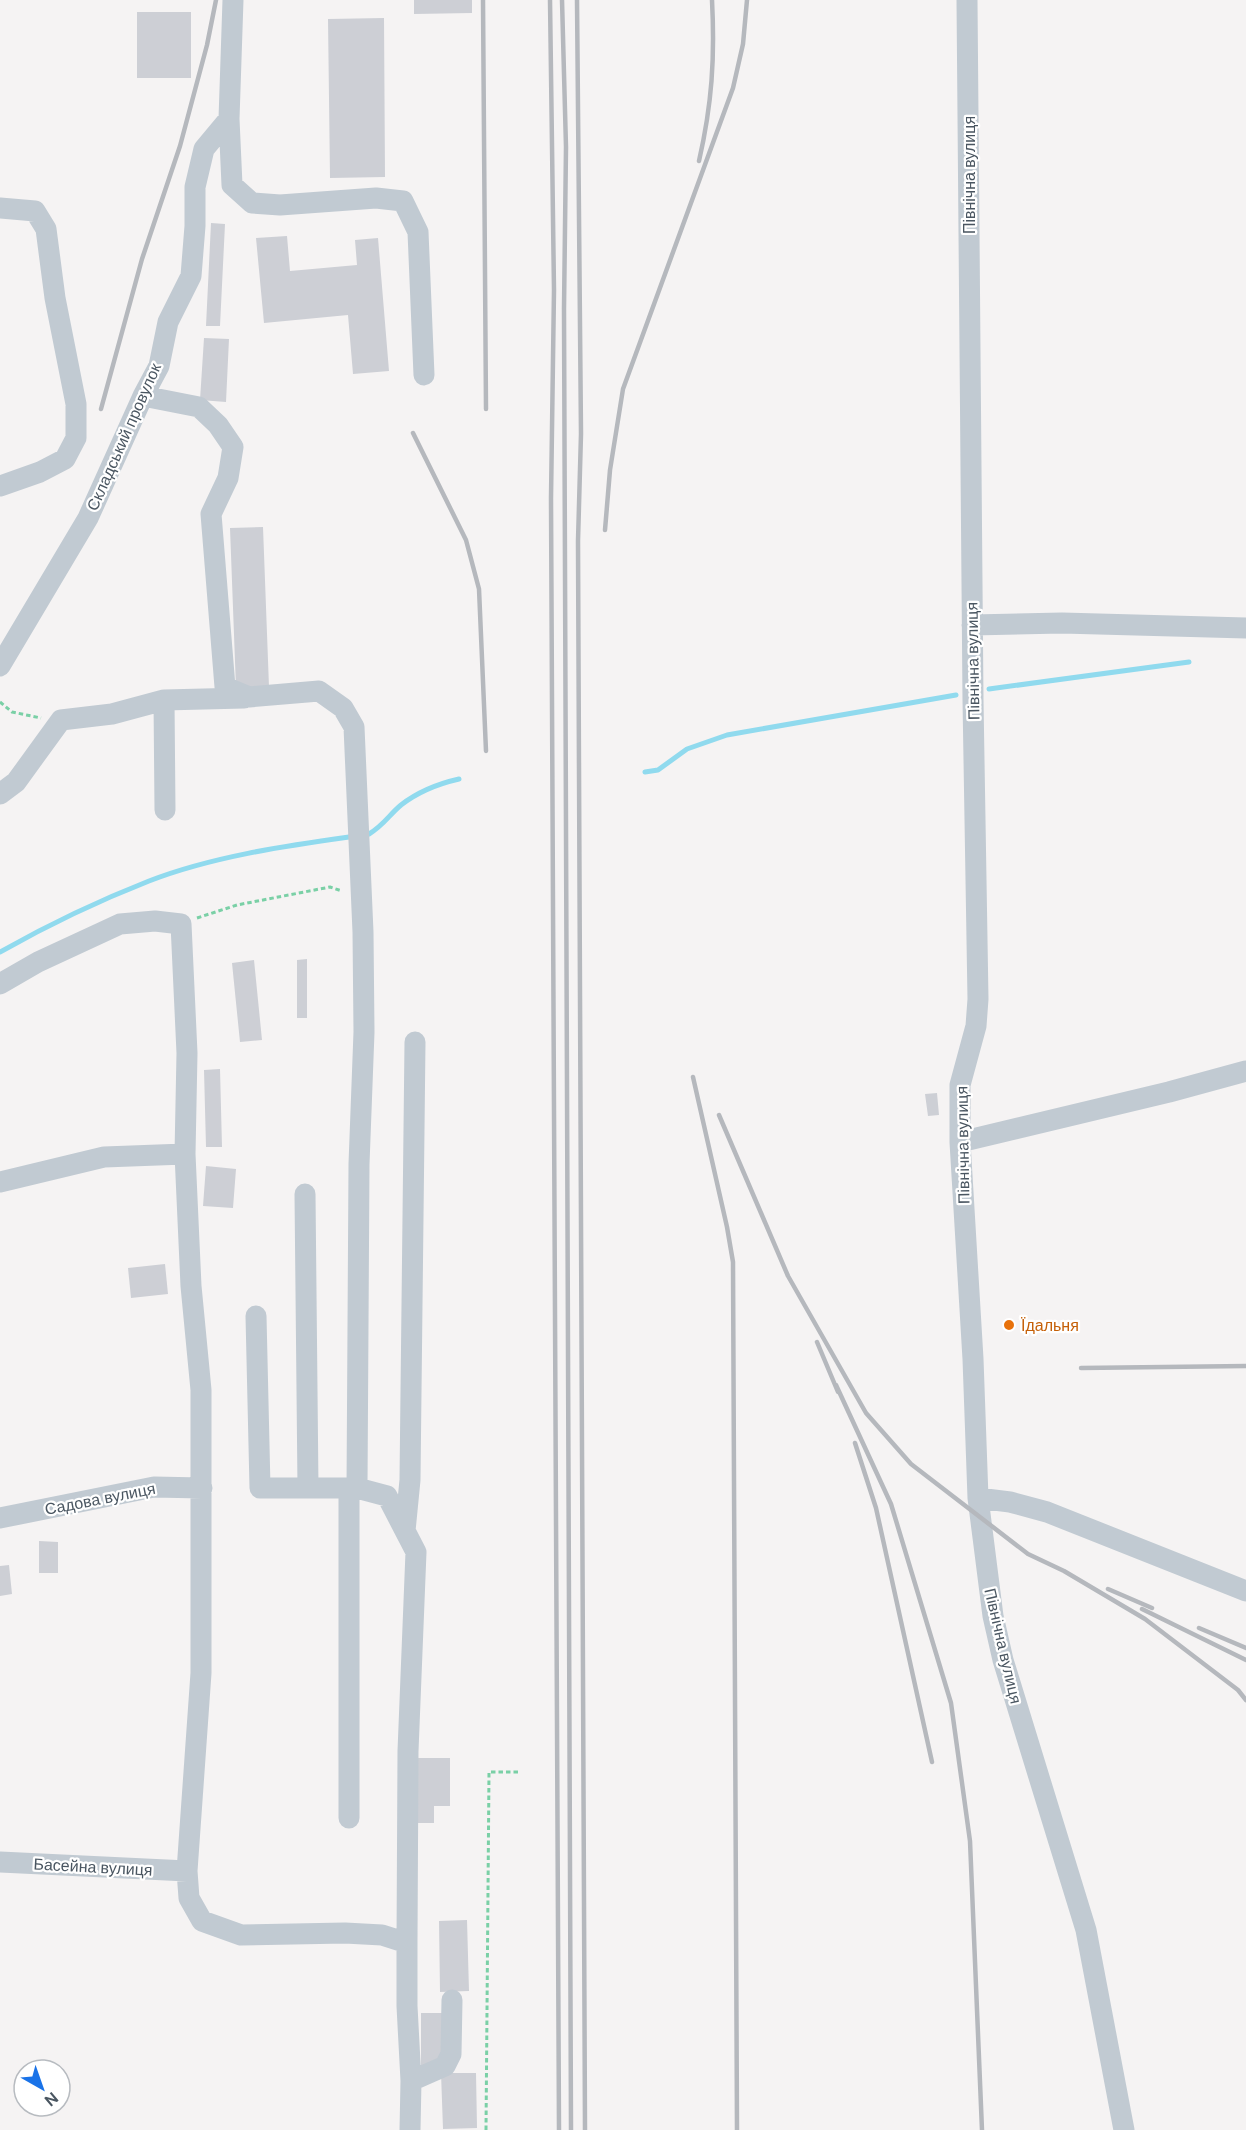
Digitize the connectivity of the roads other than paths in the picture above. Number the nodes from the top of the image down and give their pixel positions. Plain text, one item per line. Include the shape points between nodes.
1 (233, 0) edge
2 (967, 0) edge
3 (229, 119) junction
4 (0, 208) edge
5 (424, 375) dead end
6 (143, 396) junction
7 (0, 486) edge
8 (972, 625) junction
9 (1246, 628) edge
10 (0, 666) edge
11 (249, 698) junction
12 (164, 700) junction
13 (0, 794) edge
14 (165, 810) dead end
15 (0, 984) edge
16 (415, 1042) dead end
17 (1246, 1071) edge
18 (960, 1142) junction
19 (185, 1155) junction
20 (0, 1182) edge
21 (304, 1194) dead end
22 (256, 1316) dead end
23 (202, 1488) junction
24 (308, 1488) junction
25 (353, 1488) junction
26 (978, 1498) junction
27 (0, 1518) edge
28 (405, 1531) junction
29 (1246, 1591) edge
30 (349, 1818) dead end
31 (0, 1862) edge
32 (187, 1871) junction
33 (407, 1943) junction
34 (452, 2000) dead end
35 (411, 2081) junction
36 (410, 2130) edge
37 (1124, 2130) edge

1 - 3 street
2 - 8 street, Північна вулиця
3 - 5 street via 232,185 252,203 280,205 376,198 404,201 418,232
3 - 6 street, Складський провулок via 204,149 195,187 191,276 168,322 159,366
4 - 7 street via 35,211 46,229 76,405 76,438 65,459
6 - 10 street, Складський провулок via 88,518
6 - 11 street via 199,407 233,447 228,478 211,514 225,687
8 - 9 street
8 - 18 street, Північна вулиця via 978,999 976,1026 960,1085
11 - 12 street
11 - 25 street via 320,691 343,708 354,727 364,1032
12 - 13 street via 112,714 61,720 16,782
12 - 14 street
15 - 19 street via 120,924 181,924 187,1053
16 - 28 street via 410,1480
17 - 18 street
18 - 26 street, Північна вулиця
19 - 20 street via 104,1157
19 - 23 street via 201,1390
21 - 24 street
22 - 24 street via 260,1488
23 - 27 street, Садова вулиця via 154,1487
23 - 32 street via 201,1673
24 - 25 street
25 - 28 street via 387,1496
25 - 30 street
26 - 29 street via 1047,1512
26 - 37 street, Північна вулиця via 993,1616 1003,1660 1086,1930
28 - 33 street via 416,1552 408,1751
31 - 32 street, Басейна вулиця
32 - 33 street via 189,1898 202,1922 241,1935 345,1933 382,1935
33 - 35 street
34 - 35 street via 451,2054 445,2066
35 - 36 street

